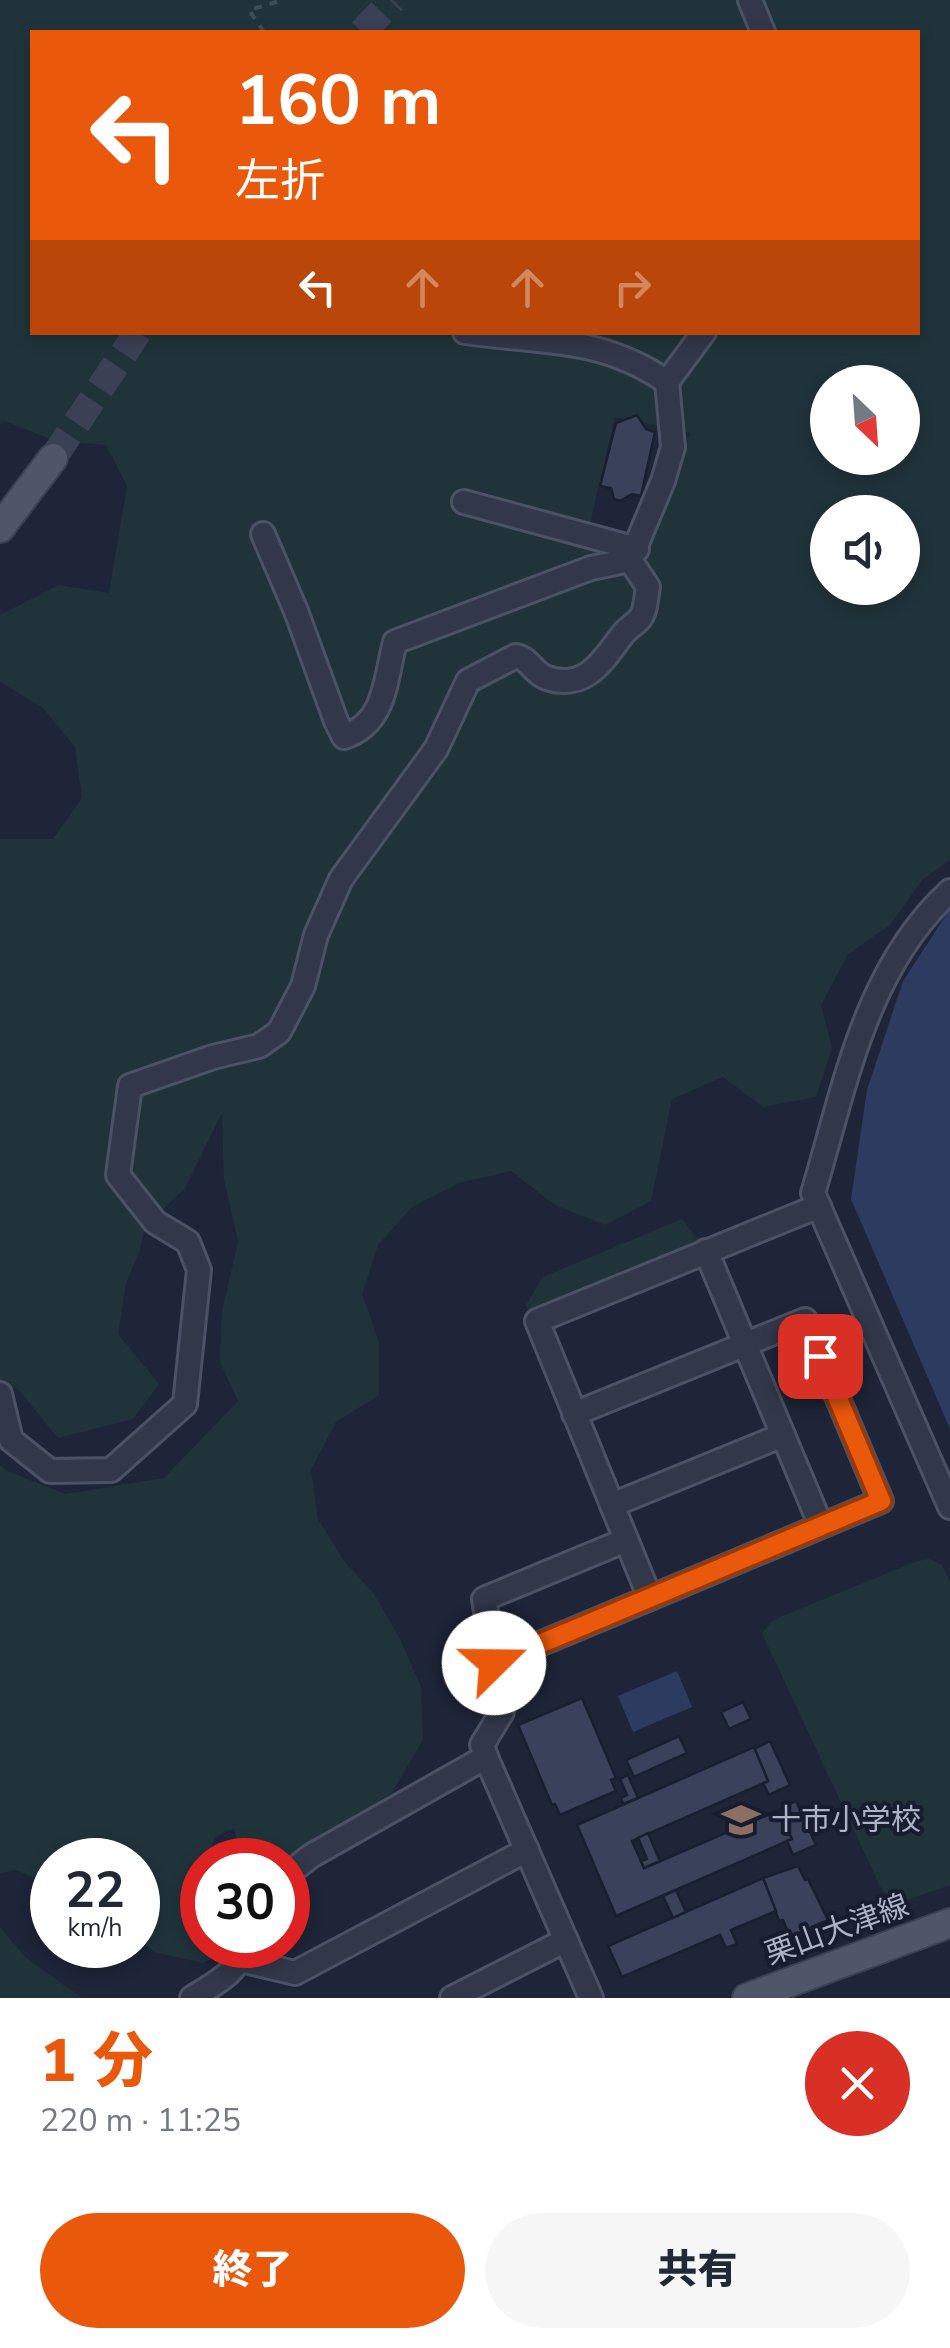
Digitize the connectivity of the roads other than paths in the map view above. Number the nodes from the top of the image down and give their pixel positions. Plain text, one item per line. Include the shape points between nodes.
1 (750, 0) edge
2 (763, 30) edge
3 (492, 335) edge
4 (702, 335) edge
5 (667, 382) junction
6 (53, 458) tunnel mouth
7 (464, 502) dead end
8 (0, 528) edge
9 (262, 534) dead end
10 (633, 555) junction
11 (950, 892) edge
12 (819, 1206) junction
13 (706, 1251) junction
14 (744, 1344) junction
15 (0, 1394) edge
16 (574, 1414) junction
17 (783, 1435) junction
18 (612, 1505) junction
19 (950, 1507) edge
20 (822, 1526) junction
21 (626, 1540) junction
22 (650, 1598) junction
23 (494, 1663) junction
24 (486, 1757) junction
25 (528, 1850) junction
26 (310, 1856) edge
27 (947, 1932) edge
28 (566, 1940) junction
29 (310, 1965) edge
30 (231, 1968) edge
31 (757, 1996) edge
32 (192, 1998) edge
33 (452, 1998) edge
34 (590, 1998) edge

1 - 2 street
3 - 5 street via 591,346 641,364
4 - 5 street
5 - 10 street via 672,447
6 - 8 main road
7 - 10 street
9 - 10 street via 344,738 362,732 377,714 394,642
10 - 15 street via 648,586 642,616 595,672 549,680 516,656 468,681 436,748 341,879 279,1032 259,1046 130,1086 118,1175 155,1222 188,1242 200,1270 185,1404 111,1470 50,1471 11,1440
11 - 12 street via 885,973 813,1192
12 - 13 street
12 - 19 street
13 - 14 street
13 - 16 street via 536,1321
14 - 16 street
14 - 17 street
14 - 20 street via 804,1320 866,1464 881,1501
16 - 18 street
17 - 18 street
17 - 20 street
18 - 21 street
20 - 22 street
21 - 22 street
21 - 23 street via 484,1599
22 - 23 street
23 - 24 street via 502,1712 482,1744
24 - 25 street
24 - 26 street
25 - 28 street
25 - 29 street
27 - 31 main road, 栗山大津線
28 - 33 street
28 - 34 street
30 - 32 street

